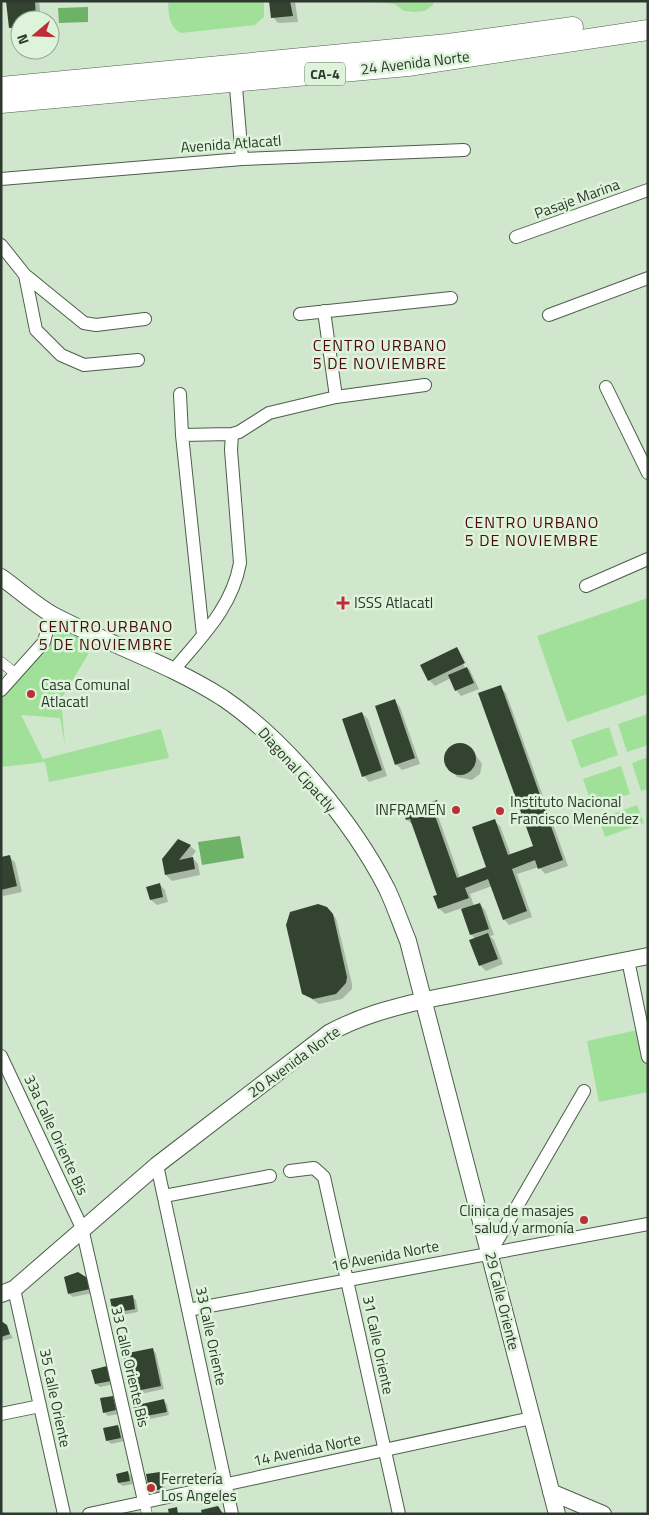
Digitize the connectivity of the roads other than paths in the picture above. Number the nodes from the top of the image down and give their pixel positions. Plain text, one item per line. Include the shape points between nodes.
1 (648, 16) edge
2 (648, 30) edge
3 (235, 74) junction
4 (1, 88) edge
5 (1, 103) edge
6 (464, 150) dead end
7 (242, 159) junction
8 (1, 179) edge
9 (648, 190) edge
10 (516, 238) dead end
11 (1, 245) edge
12 (25, 275) junction
13 (648, 278) edge
14 (451, 298) dead end
15 (324, 311) junction
16 (300, 314) dead end
17 (549, 315) dead end
18 (145, 319) dead end
19 (138, 360) dead end
20 (424, 385) dead end
21 (606, 387) dead end
22 (180, 394) dead end
23 (336, 397) junction
24 (232, 434) junction
25 (182, 435) junction
26 (648, 473) edge
27 (648, 559) edge
28 (1, 577) edge
29 (586, 586) dead end
30 (51, 614) junction
31 (203, 635) junction
32 (1, 662) edge
33 (173, 672) junction
34 (16, 674) junction
35 (1, 690) edge
36 (648, 956) edge
37 (628, 960) junction
38 (425, 1000) junction
39 (1, 1056) edge
40 (648, 1057) edge
41 (584, 1091) dead end
42 (157, 1164) junction
43 (290, 1171) dead end
44 (270, 1176) dead end
45 (164, 1196) junction
46 (648, 1224) edge
47 (82, 1228) junction
48 (490, 1253) junction
49 (347, 1280) junction
50 (8, 1291) edge
51 (188, 1310) junction
52 (40, 1406) junction
53 (1, 1414) edge
54 (532, 1418) junction
55 (385, 1450) junction
56 (226, 1484) junction
57 (551, 1492) junction
58 (145, 1507) edge
59 (64, 1514) edge
60 (89, 1514) edge
61 (232, 1514) edge
62 (399, 1514) edge
63 (557, 1514) edge
64 (603, 1514) edge

1 - 3 main road, 24 Avenida Norte / CA-4
2 - 3 main road, 24 Avenida Norte / CA-4 via 408,66
3 - 4 main road, 24 Avenida Norte / CA-4
3 - 5 main road, 24 Avenida Norte / CA-4
3 - 7 street
6 - 7 street, Avenida Atlacatl
7 - 8 street, Avenida Atlacatl
9 - 10 street, Pasaje Marina
11 - 12 street
12 - 18 street via 88,324
12 - 19 street via 36,330 61,355 84,365
13 - 17 street
14 - 15 street
15 - 16 street
15 - 23 street
20 - 23 street
21 - 26 street
22 - 25 street
23 - 24 street via 269,413
24 - 25 street
24 - 31 street via 240,563 234,590
25 - 31 street
27 - 29 street
28 - 30 street, Diagonal Cipactly
30 - 33 street, Diagonal Cipactly
30 - 34 street via 44,642
31 - 33 street
32 - 34 street
33 - 38 street, Diagonal Cipactly via 222,698 273,739 358,840 390,898 408,941
34 - 35 street
36 - 37 street, 20 Avenida Norte
37 - 38 street, 20 Avenida Norte
37 - 40 street
38 - 42 street, 20 Avenida Norte via 357,1018 329,1033
38 - 48 street, 29 Calle Oriente
39 - 47 street, 33a Calle Oriente Bis
41 - 48 street
42 - 45 street, 33 Calle Oriente
42 - 47 street, 20 Avenida Norte
43 - 49 street, 31 Calle Oriente via 314,1168 322,1172
44 - 45 street
45 - 51 street, 33 Calle Oriente
46 - 48 street, 16 Avenida Norte
47 - 50 street, 20 Avenida Norte
47 - 58 street, 33 Calle Oriente Bis
48 - 49 street, 16 Avenida Norte
48 - 54 street, 29 Calle Oriente
49 - 51 street, 16 Avenida Norte
49 - 55 street, 31 Calle Oriente
50 - 52 street, 35 Calle Oriente
51 - 56 street, 33 Calle Oriente
52 - 53 street
52 - 59 street, 35 Calle Oriente
54 - 55 street, 14 Avenida Norte
54 - 57 street, 29 Calle Oriente
55 - 56 street, 14 Avenida Norte
55 - 62 street, 31 Calle Oriente
56 - 58 street, 14 Avenida Norte
56 - 61 street, 33 Calle Oriente
57 - 63 street, 29 Calle Oriente
57 - 64 street
58 - 60 street, 14 Avenida Norte

